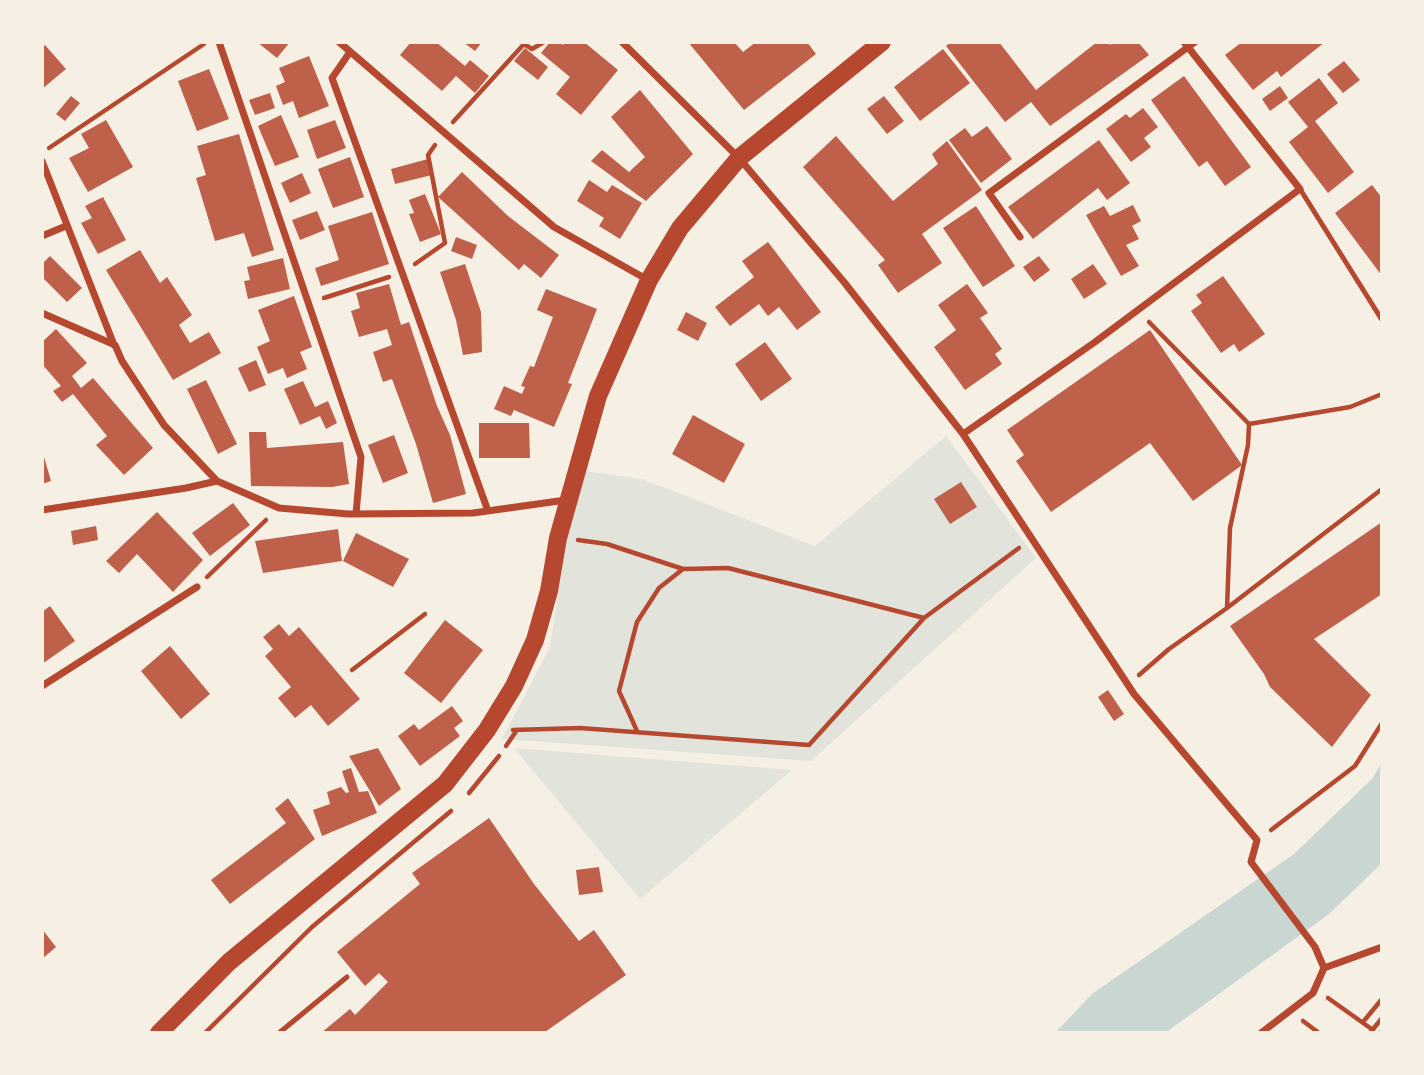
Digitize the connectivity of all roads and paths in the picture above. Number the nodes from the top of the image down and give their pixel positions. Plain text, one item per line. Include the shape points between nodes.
1 (207, 42) edge
2 (219, 42) edge
3 (339, 42) edge
4 (544, 42) edge
5 (622, 42) edge
6 (882, 42) edge
7 (1195, 42) edge
8 (1186, 45) edge
9 (350, 52) junction
10 (443, 133) junction
11 (42, 153) edge
12 (740, 158) junction
13 (42, 161) edge
14 (1300, 189) junction
15 (66, 226) junction
16 (42, 236) edge
17 (1020, 237) dead end
18 (402, 273) junction
19 (649, 280) junction
20 (309, 303) junction
21 (1137, 309) junction
22 (42, 313) edge
23 (1382, 320) edge
24 (115, 345) junction
25 (1382, 394) edge
26 (1249, 424) junction
27 (963, 434) junction
28 (217, 481) junction
29 (1382, 489) edge
30 (567, 500) junction
31 (279, 508) junction
32 (42, 510) edge
33 (488, 512) junction
34 (356, 514) junction
35 (558, 537) junction
36 (1031, 540) junction
37 (683, 569) junction
38 (197, 587) joint
39 (1227, 608) junction
40 (425, 614) dead end
41 (924, 618) junction
42 (352, 670) dead end
43 (1128, 685) junction
44 (42, 686) edge
45 (1382, 723) edge
46 (487, 730) junction
47 (518, 730) junction
48 (637, 731) junction
49 (466, 796) dead end
50 (457, 805) dead end
51 (1257, 840) junction
52 (1382, 947) edge
53 (1324, 968) junction
54 (347, 977) dead end
55 (1313, 993) junction
56 (1382, 999) edge
57 (1382, 1018) edge
58 (1363, 1022) junction
59 (1306, 1023) dead end
60 (1372, 1031) edge
61 (159, 1033) edge
62 (205, 1033) edge
63 (279, 1033) edge
64 (1261, 1033) edge
65 (1319, 1033) edge

1 - 11 path
2 - 20 street
3 - 9 street
4 - 10 path via 533,49 524,44
5 - 12 street
6 - 12 main road
7 - 8 street
8 - 14 street
8 - 17 street via 989,193
9 - 10 street
9 - 18 street via 332,78
10 - 18 path via 428,155 445,243
10 - 19 street via 554,227
12 - 19 main road via 680,228
12 - 27 street
13 - 15 street
14 - 21 street
14 - 23 lane
15 - 16 street
15 - 24 street
18 - 20 path
18 - 33 street
19 - 30 main road via 598,396
20 - 34 street via 361,457
21 - 26 path
21 - 27 street
22 - 24 street
24 - 28 street via 164,425
25 - 26 path via 1350,407
26 - 39 path via 1230,528
27 - 36 street
28 - 31 street
28 - 32 street
29 - 39 path
30 - 33 street
30 - 35 main road
31 - 34 street
31 - 38 path
33 - 34 street
35 - 37 path via 607,544
35 - 46 main road via 535,640 514,687
36 - 41 path
36 - 43 street
37 - 41 path via 728,568
37 - 48 path via 659,588 637,622 619,691
38 - 44 street
39 - 43 path
40 - 42 path
41 - 48 path via 809,745
43 - 51 street
45 - 51 path via 1355,766
46 - 47 path
46 - 61 main road via 445,784 229,962
47 - 48 path
47 - 49 path
50 - 62 path via 312,927
51 - 53 street via 1251,862 1315,947
52 - 53 street
53 - 55 street
54 - 63 lane
55 - 58 path via 1332,999
55 - 64 street
56 - 58 path
57 - 60 path
58 - 60 path
59 - 65 path

